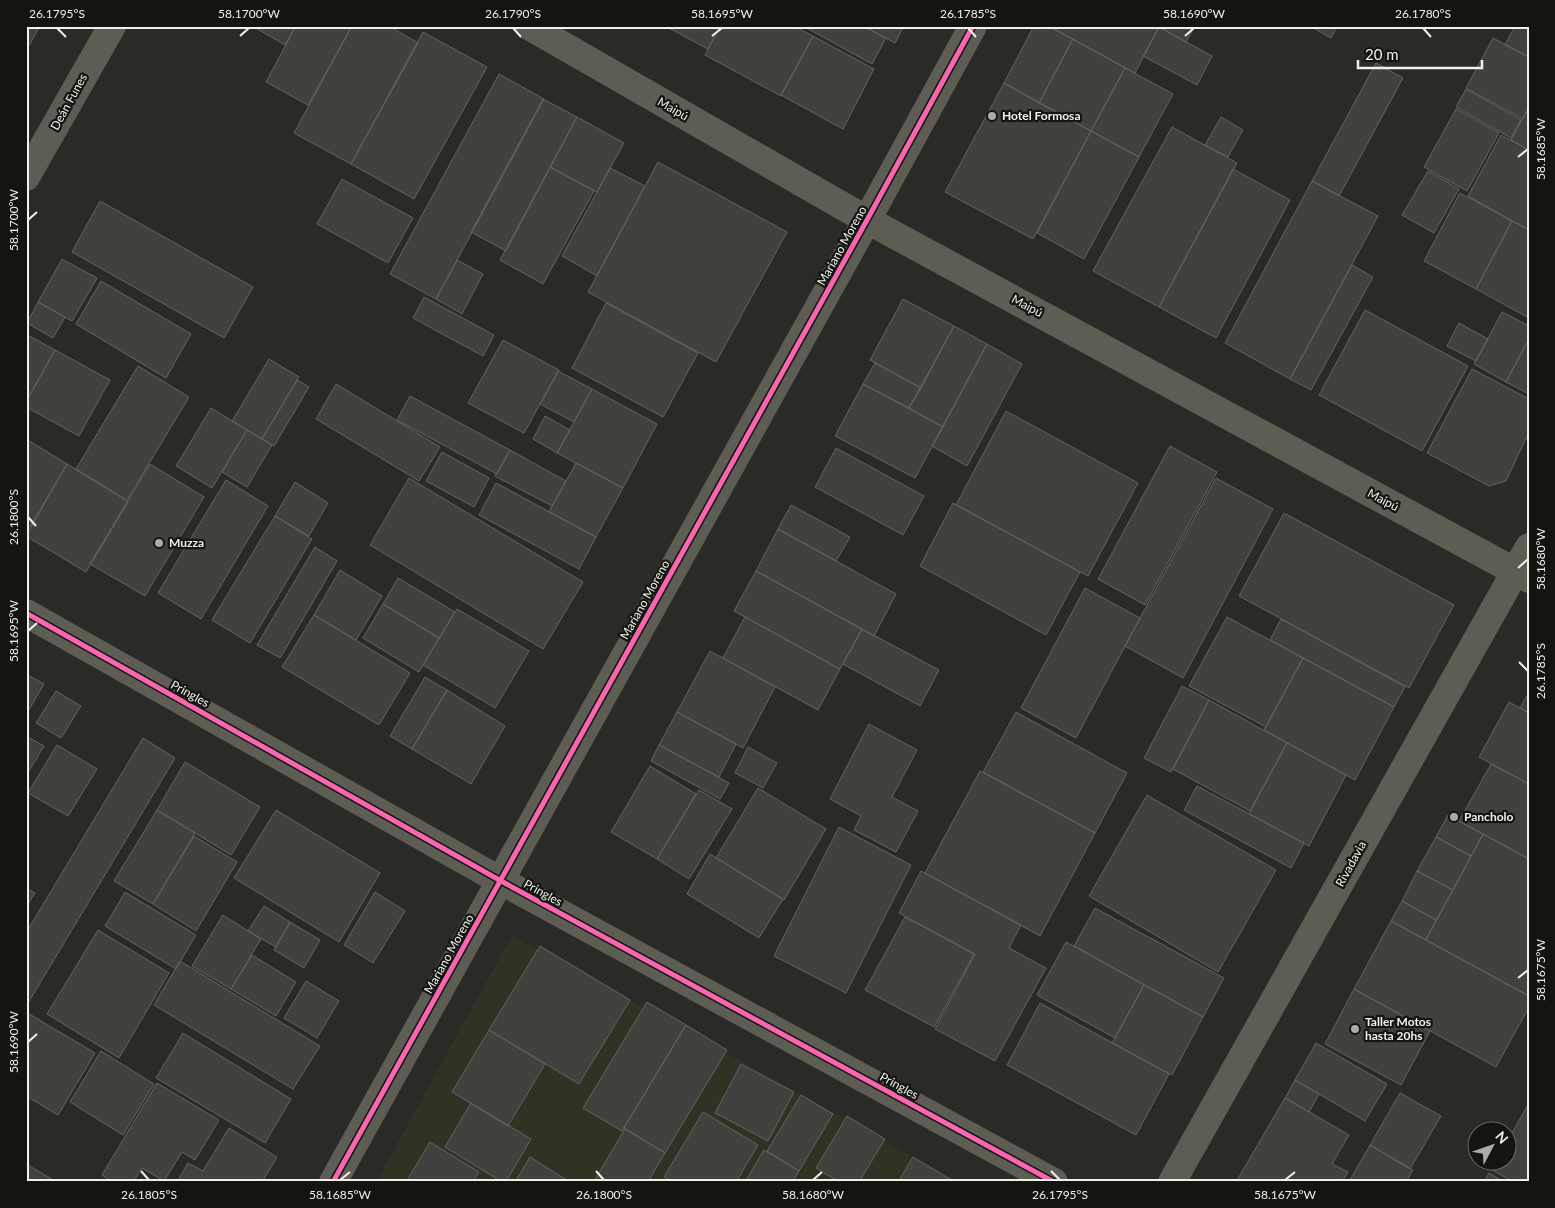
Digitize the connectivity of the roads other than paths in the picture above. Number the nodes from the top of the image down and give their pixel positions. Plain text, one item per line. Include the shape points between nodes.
1 (112, 26) edge
2 (529, 26) edge
3 (973, 26) edge
4 (26, 177) edge
5 (867, 220) junction
6 (1529, 547) edge
7 (1522, 575) edge
8 (26, 613) edge
9 (501, 881) junction
10 (333, 1182) edge
11 (1054, 1182) edge
12 (1172, 1182) edge

1 - 4 street, Deán Funes
2 - 5 street, Maipú
3 - 5 street, Mariano Moreno
5 - 7 street, Maipú
5 - 9 street, Mariano Moreno
6 - 7 street, Rivadavia
7 - 12 street, Rivadavia
8 - 9 street, Pringles
9 - 10 street, Mariano Moreno
9 - 11 street, Pringles

